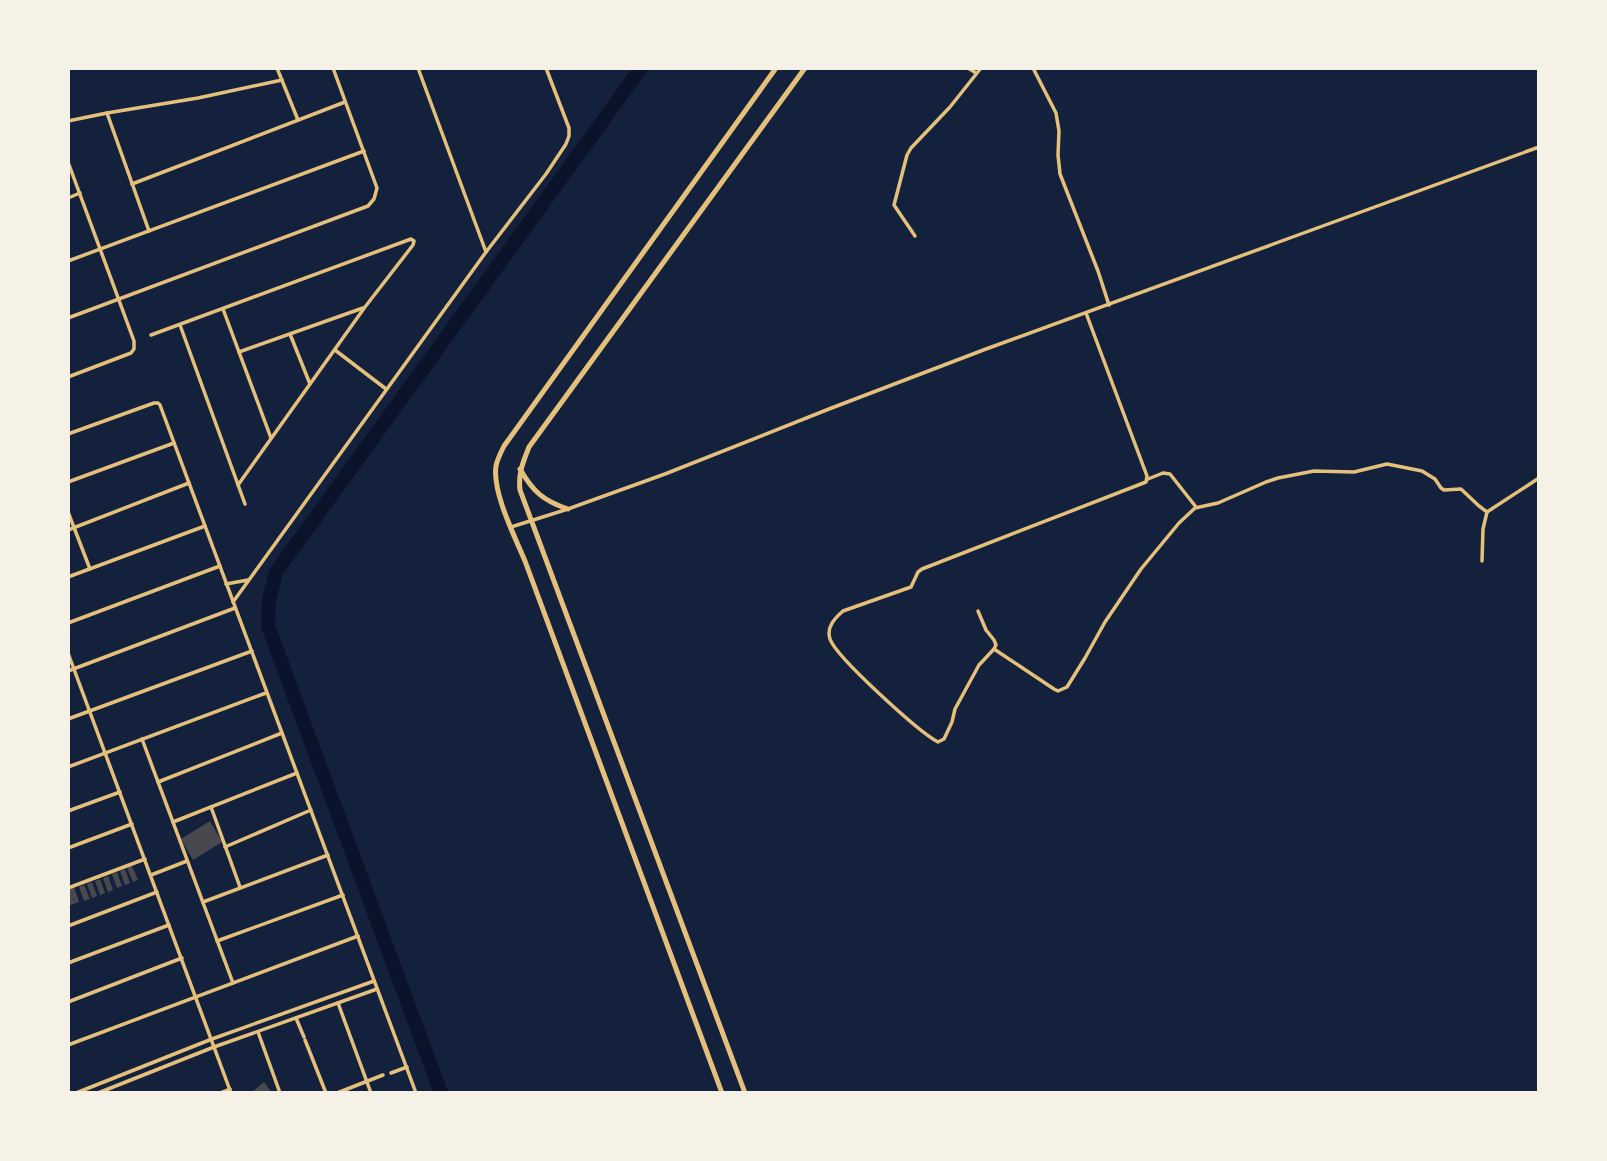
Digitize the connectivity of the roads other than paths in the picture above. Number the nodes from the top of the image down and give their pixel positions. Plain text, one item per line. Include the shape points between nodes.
1 (277, 68) edge
2 (333, 68) edge
3 (418, 68) edge
4 (546, 68) edge
5 (776, 68) edge
6 (805, 68) edge
7 (968, 68) edge
8 (981, 68) edge
9 (1033, 68) edge
10 (976, 73) junction
11 (282, 80) junction
12 (345, 102) junction
13 (107, 113) junction
14 (299, 120) junction
15 (68, 121) edge
16 (1539, 147) edge
17 (364, 151) junction
18 (68, 162) edge
19 (76, 183) junction
20 (132, 184) junction
21 (68, 186) edge
22 (80, 193) junction
23 (68, 198) edge
24 (149, 231) junction
25 (915, 236) dead end
26 (100, 249) junction
27 (486, 252) junction
28 (68, 261) edge
29 (118, 299) junction
30 (1109, 305) junction
31 (365, 307) junction
32 (223, 309) junction
33 (1086, 313) junction
34 (68, 318) edge
35 (180, 325) junction
36 (290, 334) junction
37 (151, 335) dead end
38 (335, 350) junction
39 (239, 352) junction
40 (68, 377) edge
41 (310, 384) junction
42 (386, 389) junction
43 (68, 434) edge
44 (271, 439) junction
45 (174, 443) junction
46 (520, 469) junction
47 (1539, 478) edge
48 (1148, 479) junction
49 (68, 482) edge
50 (189, 483) junction
51 (238, 485) junction
52 (245, 504) dead end
53 (1196, 507) junction
54 (568, 509) junction
55 (68, 512) edge
56 (1488, 512) junction
57 (532, 520) junction
58 (205, 526) junction
59 (74, 527) junction
60 (511, 527) junction
61 (68, 530) edge
62 (1482, 561) dead end
63 (220, 566) junction
64 (90, 569) junction
65 (68, 577) edge
66 (248, 580) junction
67 (226, 584) junction
68 (233, 602) junction
69 (236, 608) junction
70 (978, 611) dead end
71 (68, 623) edge
72 (994, 649) junction
73 (251, 651) junction
74 (68, 653) edge
75 (74, 669) junction
76 (68, 671) edge
77 (267, 693) junction
78 (89, 711) junction
79 (68, 719) edge
80 (282, 733) junction
81 (142, 739) junction
82 (105, 752) junction
83 (68, 767) edge
84 (297, 773) junction
85 (158, 782) junction
86 (120, 792) junction
87 (211, 807) junction
88 (311, 810) junction
89 (68, 811) edge
90 (173, 822) junction
91 (132, 824) junction
92 (225, 847) junction
93 (68, 848) edge
94 (328, 855) junction
95 (145, 859) junction
96 (187, 861) junction
97 (151, 875) junction
98 (68, 888) edge
99 (240, 888) junction
100 (157, 892) junction
101 (342, 895) junction
102 (203, 902) junction
103 (169, 925) junction
104 (68, 926) edge
105 (358, 936) junction
106 (217, 941) junction
107 (182, 958) junction
108 (68, 963) edge
109 (374, 981) junction
110 (233, 983) junction
111 (377, 989) junction
112 (197, 997) junction
113 (68, 1002) edge
114 (338, 1003) junction
115 (296, 1018) junction
116 (258, 1032) junction
117 (212, 1039) junction
118 (68, 1045) edge
119 (214, 1047) junction
120 (407, 1067) junction
121 (391, 1073) dead end
122 (383, 1075) dead end
123 (367, 1082) junction
124 (230, 1091) edge
125 (76, 1093) edge
126 (98, 1093) edge
127 (220, 1093) edge
128 (280, 1093) edge
129 (326, 1093) edge
130 (337, 1093) edge
131 (371, 1093) edge
132 (416, 1093) edge
133 (722, 1093) edge
134 (745, 1093) edge

1 - 11 street
2 - 12 street
3 - 27 street
4 - 27 street via 569,136
5 - 60 main road via 504,446 496,466 496,484
6 - 46 main road via 529,447
7 - 10 street
8 - 10 street
9 - 30 street via 1056,113 1060,174
10 - 25 street via 908,155 894,205
11 - 13 street
11 - 14 street
12 - 14 street
12 - 17 street
13 - 15 street
13 - 20 street
14 - 20 street
16 - 30 street
17 - 24 street
17 - 29 street via 377,188 368,206
18 - 19 street
19 - 21 street
19 - 22 street
20 - 24 street
22 - 23 street
22 - 26 street
24 - 26 street
26 - 28 street
26 - 29 street
27 - 42 street
29 - 34 street
29 - 40 street via 134,351
30 - 33 street
31 - 32 street via 414,241
31 - 36 street
31 - 38 street
32 - 35 street
32 - 39 street
33 - 48 street
33 - 54 street
35 - 37 street
35 - 51 street
36 - 39 street
36 - 41 street
38 - 41 street
38 - 42 street
39 - 44 street
41 - 44 street
42 - 66 street
43 - 45 street via 156,402
44 - 51 street
45 - 49 street
45 - 50 street
46 - 54 main road via 539,495
46 - 57 main road via 520,490
47 - 56 street
48 - 53 street via 1170,474
48 - 72 street via 922,569 911,587 843,611 829,630 837,651 937,742 944,738 979,665
50 - 58 street
50 - 59 street
51 - 52 street
53 - 56 street via 1219,503 1278,478 1314,471 1354,472 1387,464 1422,471 1444,490 1461,489
53 - 72 street via 1142,569 1067,687 1054,689
54 - 57 street
55 - 59 street
56 - 62 street
57 - 60 street
57 - 134 main road
58 - 63 street
58 - 64 street
59 - 61 street
59 - 64 street
60 - 133 main road
63 - 67 street
63 - 71 street
64 - 65 street
66 - 67 street
66 - 68 street
67 - 68 street
68 - 69 street
69 - 73 street
69 - 75 street
70 - 72 street
73 - 77 street
73 - 78 street
74 - 75 street
75 - 76 street
75 - 78 street
77 - 80 street
77 - 81 street
78 - 79 street
78 - 82 street
80 - 84 street
80 - 85 street
81 - 82 street
81 - 85 street
82 - 83 street
82 - 86 street
84 - 87 street
84 - 88 street
85 - 90 street
86 - 89 street
86 - 91 street
87 - 90 street
87 - 92 street
88 - 92 street
88 - 94 street
90 - 96 street
91 - 93 street
91 - 95 street
92 - 99 street
94 - 99 street
94 - 101 street
95 - 97 street
95 - 98 street
96 - 97 street
96 - 102 street
97 - 100 street
99 - 102 street
100 - 103 street
100 - 104 street
101 - 105 street
101 - 106 street
102 - 106 street
103 - 107 street
103 - 108 street
105 - 109 street
105 - 110 street
106 - 110 street
107 - 112 street
107 - 113 street
109 - 111 street
109 - 117 street
110 - 112 street
111 - 114 street
111 - 120 street
112 - 117 street
112 - 118 street
114 - 115 street
114 - 123 street
115 - 116 street
115 - 129 street
116 - 119 street
116 - 128 street
117 - 119 street
117 - 125 street
119 - 124 street
119 - 126 street
120 - 121 street
120 - 132 street
122 - 123 street
123 - 130 street
123 - 131 street
124 - 127 street

